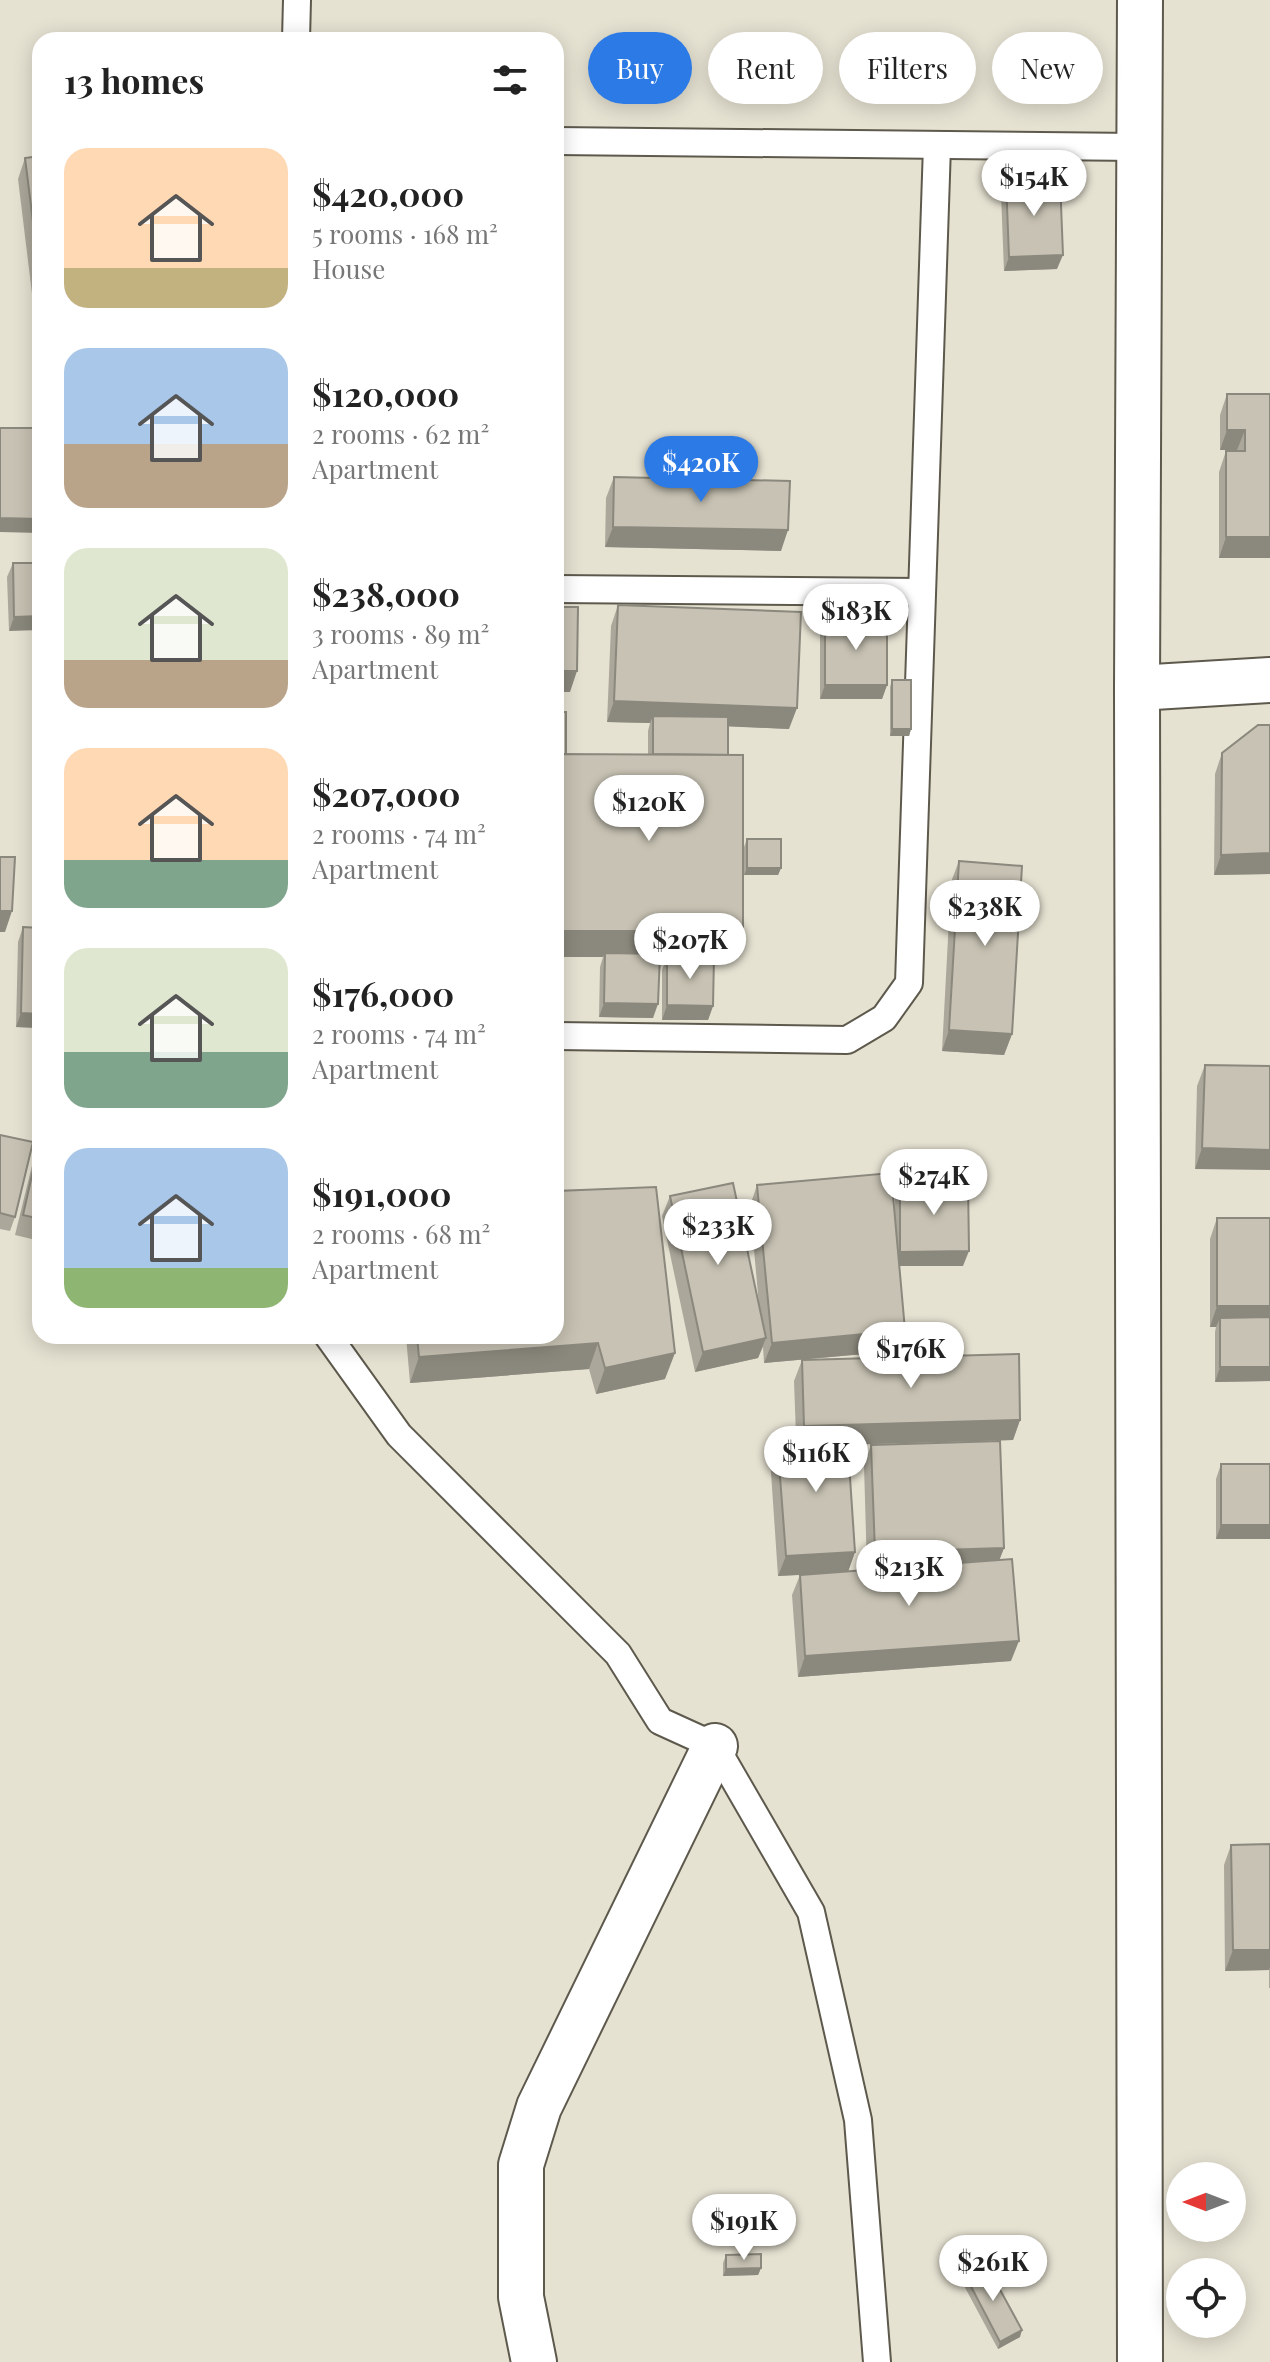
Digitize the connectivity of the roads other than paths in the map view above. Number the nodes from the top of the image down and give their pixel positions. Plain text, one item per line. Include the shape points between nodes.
1 (297, 0) edge
2 (1140, 0) edge
3 (296, 32) edge
4 (564, 141) edge
5 (937, 146) junction
6 (1138, 147) junction
7 (564, 589) edge
8 (922, 592) junction
9 (1270, 680) edge
10 (1137, 688) junction
11 (564, 1036) edge
12 (334, 1344) edge
13 (715, 1746) junction
14 (534, 2362) edge
15 (877, 2362) edge
16 (1140, 2362) edge

1 - 3 lane
2 - 6 street
4 - 5 lane
5 - 6 lane
5 - 8 lane
6 - 10 street
7 - 8 lane
8 - 11 lane via 909,983 884,1018 847,1040
9 - 10 street
10 - 16 street
12 - 13 lane via 399,1435 618,1654 660,1721
13 - 14 street via 539,2107 521,2165 521,2297
13 - 15 lane via 811,1912 858,2120

